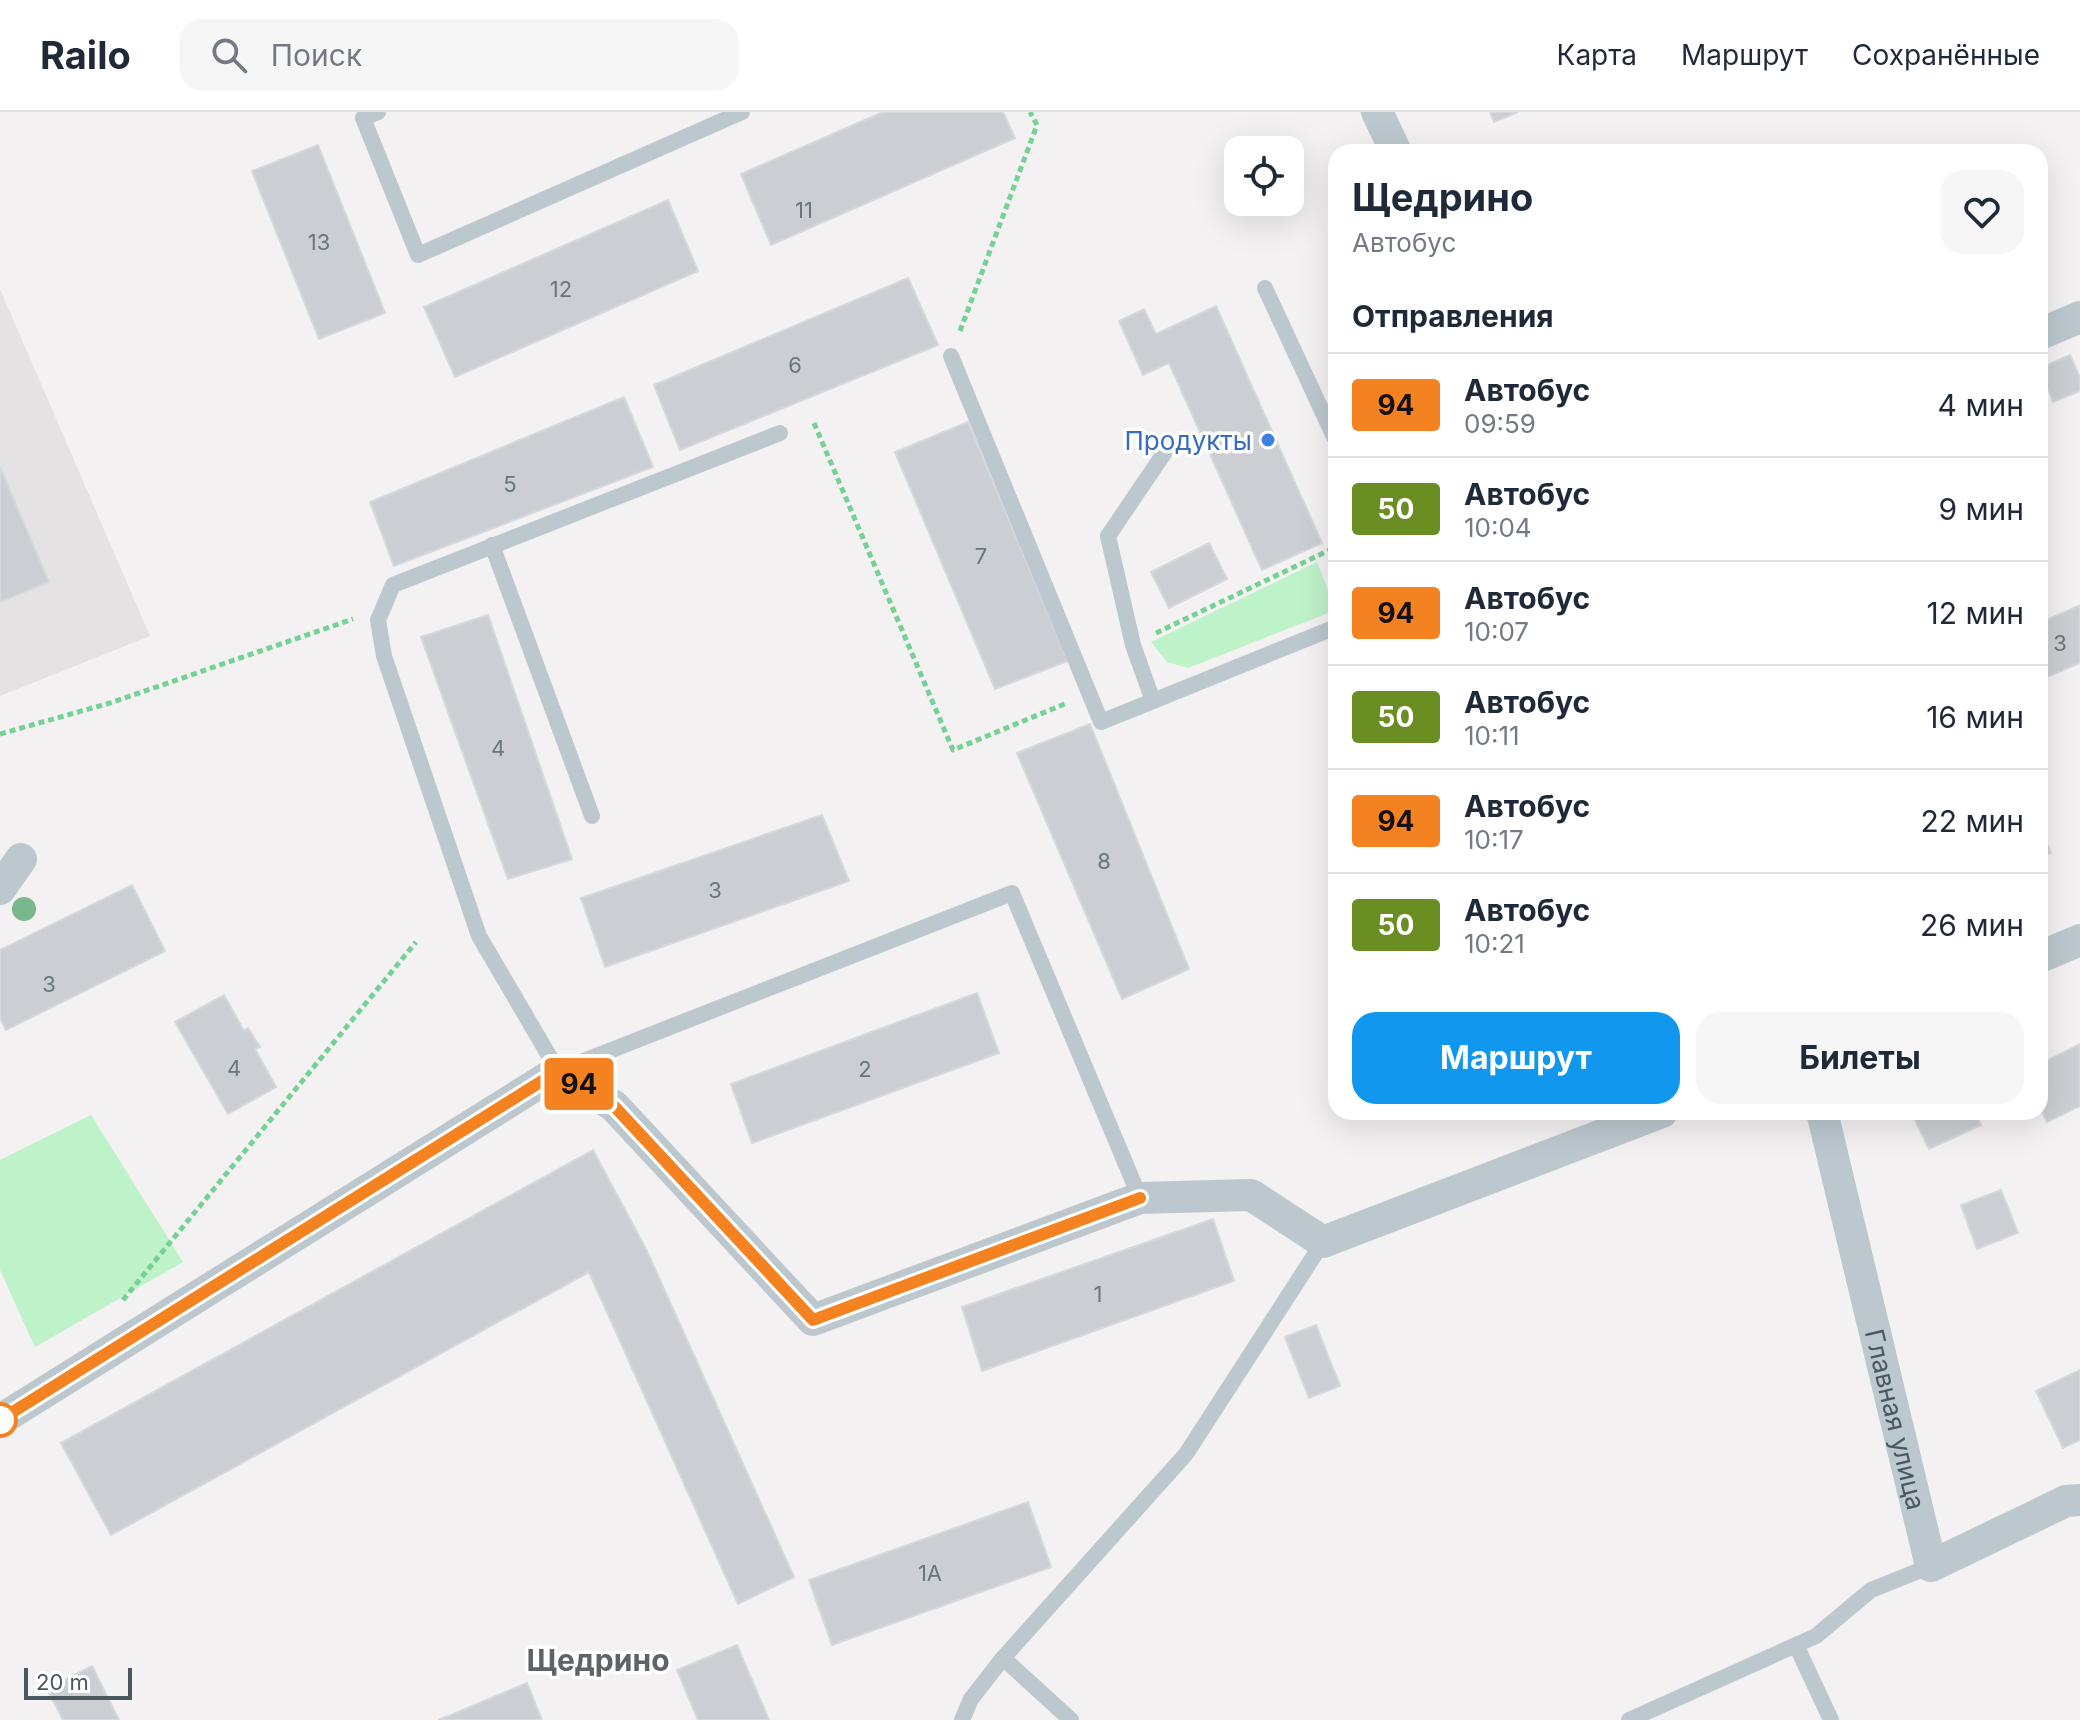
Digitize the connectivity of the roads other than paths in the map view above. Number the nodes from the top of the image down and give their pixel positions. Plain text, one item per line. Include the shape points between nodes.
1 (378, 112) edge
2 (742, 112) edge
3 (1377, 112) edge
4 (1392, 144) edge
5 (1265, 288) dead end
6 (2080, 317) edge
7 (2048, 331) edge
8 (951, 356) road end
9 (1328, 424) edge
10 (780, 433) dead end
11 (1165, 452) dead end
12 (492, 545) junction
13 (1328, 630) edge
14 (1153, 701) junction
15 (592, 816) dead end
16 (21, 859) dead end
17 (0, 889) edge
18 (2080, 940) edge
19 (2048, 954) edge
20 (558, 1071) junction
21 (1641, 1120) edge
22 (1824, 1120) edge
23 (1140, 1198) junction
24 (1323, 1242) junction
25 (0, 1420) edge
26 (2080, 1500) edge
27 (1931, 1566) junction
28 (1796, 1645) junction
29 (1003, 1658) junction
30 (962, 1720) edge
31 (1071, 1720) edge
32 (1629, 1720) edge
33 (1831, 1720) edge

1 - 2 lane via 363,118 418,255
3 - 4 street
5 - 9 lane
6 - 7 street
8 - 14 lane via 1101,722
10 - 12 lane
11 - 14 lane via 1108,536 1133,645
12 - 15 lane
12 - 20 lane via 393,585 378,620 384,656 479,936
13 - 14 lane
16 - 17 street
18 - 19 street
20 - 23 street via 614,1106 813,1320
20 - 23 lane via 1012,893
20 - 25 street
21 - 24 street
22 - 27 street, Главная улица
23 - 24 street via 1251,1195
24 - 29 lane via 1186,1454
26 - 27 street via 2066,1501
27 - 28 lane via 1871,1590 1816,1636
28 - 32 lane
28 - 33 lane
29 - 30 lane via 971,1699
29 - 31 lane

